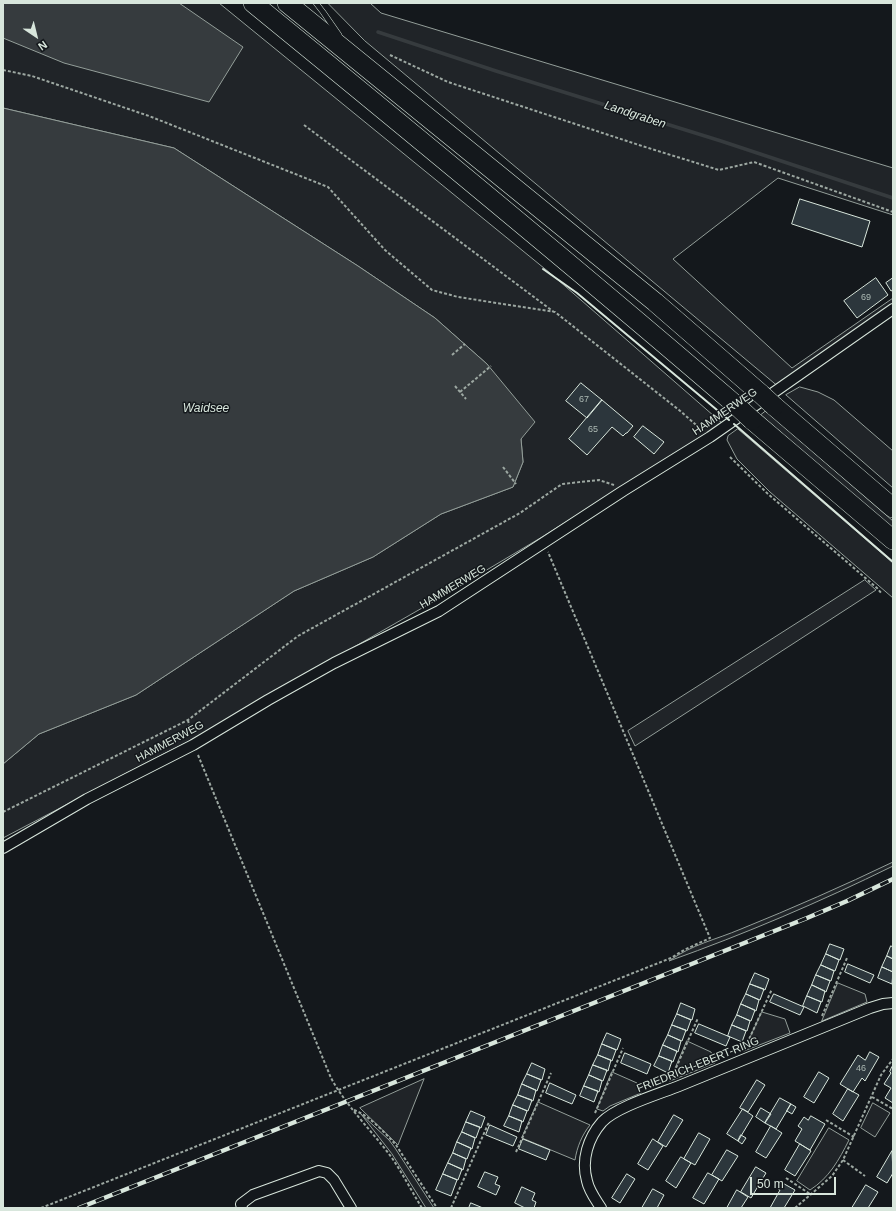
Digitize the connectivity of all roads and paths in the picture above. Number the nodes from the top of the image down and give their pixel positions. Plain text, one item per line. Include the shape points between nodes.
1 (253, 3) edge
2 (287, 3) edge
3 (316, 3) edge
4 (351, 55) junction
5 (390, 56) dead end
6 (3, 70) edge
7 (304, 125) dead end
8 (893, 212) edge
9 (893, 309) edge
10 (555, 312) junction
11 (465, 344) dead end
12 (452, 355) dead end
13 (491, 366) dead end
14 (455, 386) dead end
15 (460, 392) junction
16 (466, 399) dead end
17 (710, 437) junction
18 (730, 457) dead end
19 (503, 467) dead end
20 (516, 484) dead end
21 (623, 491) junction
22 (893, 508) edge
23 (893, 540) edge
24 (544, 543) junction
25 (882, 594) dead end
26 (193, 745) junction
27 (3, 812) edge
28 (3, 848) edge
29 (846, 958) dead end
30 (772, 989) dead end
31 (893, 1003) edge
32 (698, 1018) dead end
33 (816, 1030) junction
34 (623, 1048) dead end
35 (893, 1059) edge
36 (739, 1062) junction
37 (551, 1073) dead end
38 (338, 1090) junction
39 (666, 1091) junction
40 (872, 1096) junction
41 (353, 1109) junction
42 (893, 1109) edge
43 (593, 1117) dead end
44 (826, 1120) dead end
45 (489, 1122) dead end
46 (854, 1136) junction
47 (516, 1152) dead end
48 (842, 1160) junction
49 (865, 1176) dead end
50 (786, 1178) dead end
51 (810, 1194) junction
52 (41, 1208) edge
53 (242, 1208) edge
54 (351, 1208) edge
55 (422, 1208) edge
56 (437, 1208) edge
57 (451, 1208) edge
58 (601, 1208) edge
59 (795, 1208) edge

1 - 23 highway, bridge via 589,279
2 - 4 highway
3 - 4 lane
4 - 22 highway via 655,302
5 - 8 path via 448,82 642,146 720,170 754,162
6 - 10 path via 32,76 149,116 328,187 385,250 432,290 458,297
7 - 10 path
9 - 17 street, HAMMERWEG
10 - 17 path
11 - 12 path
13 - 15 path
14 - 15 path
15 - 16 path
17 - 21 street, HAMMERWEG
18 - 25 path via 768,494
19 - 20 path
21 - 24 street, HAMMERWEG
21 - 27 path via 616,485 599,480 562,484 520,513 298,636 188,720
24 - 26 street, HAMMERWEG via 439,611 334,662
24 - 38 path via 710,938 671,958
26 - 28 street, HAMMERWEG via 87,799
26 - 38 path
29 - 33 path
30 - 36 path
31 - 33 street, FRIEDRICH-EBERT-RING via 870,1008
32 - 39 path
33 - 36 street, FRIEDRICH-EBERT-RING
34 - 43 path
35 - 40 path via 881,1075
36 - 39 street, FRIEDRICH-EBERT-RING
37 - 47 path
38 - 41 path
38 - 52 path
39 - 58 street, FRIEDRICH-EBERT-RING via 620,1110 603,1121 590,1138 585,1167 587,1182
40 - 42 path
40 - 46 path
41 - 55 path via 392,1159
41 - 56 path via 363,1113 389,1138
44 - 46 path
45 - 57 path
46 - 48 path
48 - 49 path
48 - 51 path via 832,1176
50 - 51 path
51 - 59 path
53 - 54 street via 241,1204 253,1195 319,1171 327,1172 334,1180

